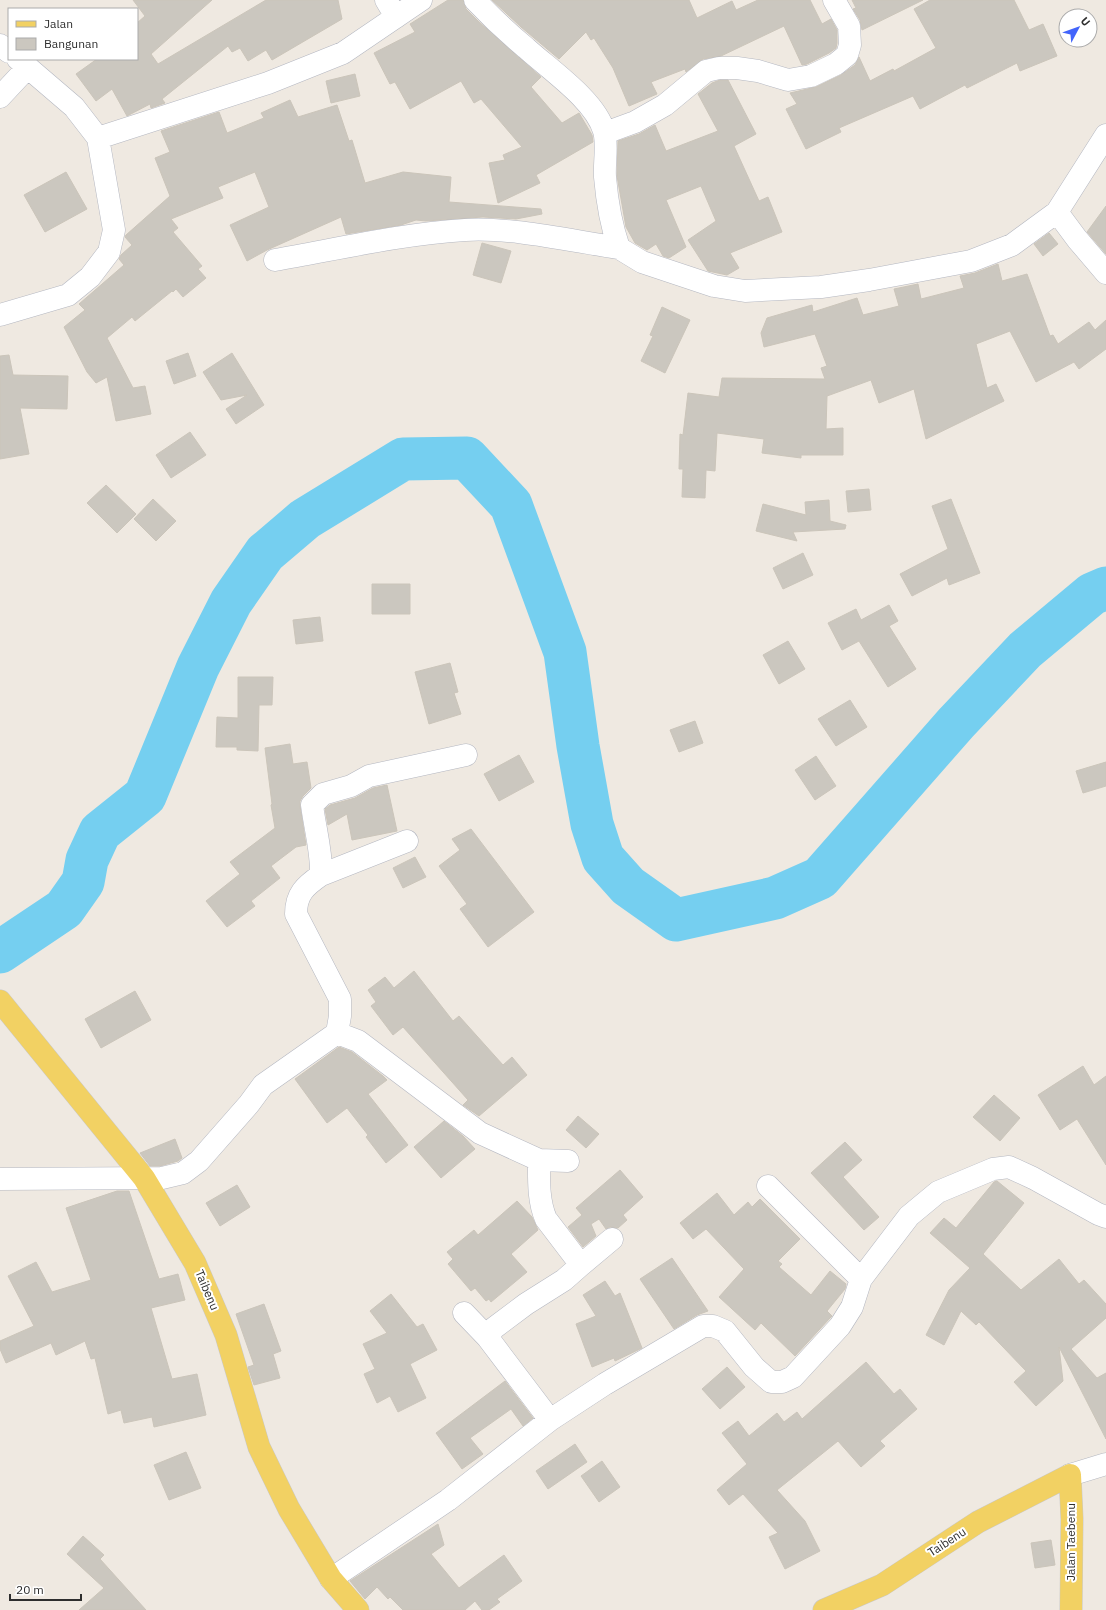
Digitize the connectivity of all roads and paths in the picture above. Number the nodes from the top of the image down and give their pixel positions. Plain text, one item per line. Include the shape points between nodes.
1 (421, 0) edge
2 (475, 0) edge
3 (834, 0) edge
4 (391, 8) edge
5 (0, 45) edge
6 (8, 51) edge
7 (23, 63) edge
8 (0, 97) edge
9 (605, 133) junction
10 (1106, 135) edge
11 (98, 138) junction
12 (1057, 212) junction
13 (619, 248) junction
14 (275, 260) dead end
15 (1106, 273) edge
16 (0, 315) edge
17 (466, 755) dead end
18 (407, 842) dead end
19 (320, 875) junction
20 (0, 1001) edge
21 (337, 1033) junction
22 (538, 1160) junction
23 (568, 1160) dead end
24 (144, 1178) junction
25 (0, 1180) edge
26 (768, 1186) dead end
27 (1106, 1217) edge
28 (612, 1239) dead end
29 (581, 1265) junction
30 (861, 1279) junction
31 (464, 1313) dead end
32 (485, 1335) junction
33 (550, 1420) junction
34 (1106, 1464) edge
35 (1070, 1475) junction
36 (331, 1579) junction
37 (358, 1610) edge
38 (824, 1610) edge
39 (1071, 1610) edge

1 - 4 street
2 - 9 street via 593,109
3 - 9 street via 849,26 850,45 847,55 836,64 811,76 788,80 737,68 706,70 665,105 635,122
4 - 11 street via 342,53 268,84
5 - 6 street
7 - 8 street
7 - 11 street via 74,107
9 - 13 street via 605,176 611,224
10 - 12 street
11 - 16 street via 114,230 110,252 90,277 68,295
12 - 13 street via 1012,245 971,261 821,287 745,291 714,286 642,262
12 - 15 street
13 - 14 street via 521,233 466,230 401,237
17 - 19 street via 369,776 351,786 323,794 312,805 318,838
18 - 19 street
19 - 21 street via 306,885 296,903 296,914 340,999
20 - 24 main road, Taibenu
21 - 22 street via 358,1041 480,1133
21 - 24 street via 263,1085 199,1161 183,1173 162,1178
22 - 23 street
22 - 29 street via 540,1191 546,1219
24 - 25 street
24 - 36 main road, Taibenu via 196,1263 226,1335 259,1447 289,1509
26 - 30 street
27 - 30 street via 1033,1178 1009,1168 993,1169 938,1192 915,1211
28 - 29 street
29 - 32 street via 564,1280 526,1304
30 - 33 street via 852,1307 840,1326 793,1377 782,1382 771,1382 754,1367 726,1331 713,1326 703,1326
31 - 32 street
32 - 33 street
33 - 36 street via 448,1500
34 - 35 street
35 - 38 main road, Taibenu via 978,1522 882,1585
35 - 39 main road, Jalan Taebenu
36 - 37 main road, Taibenu

